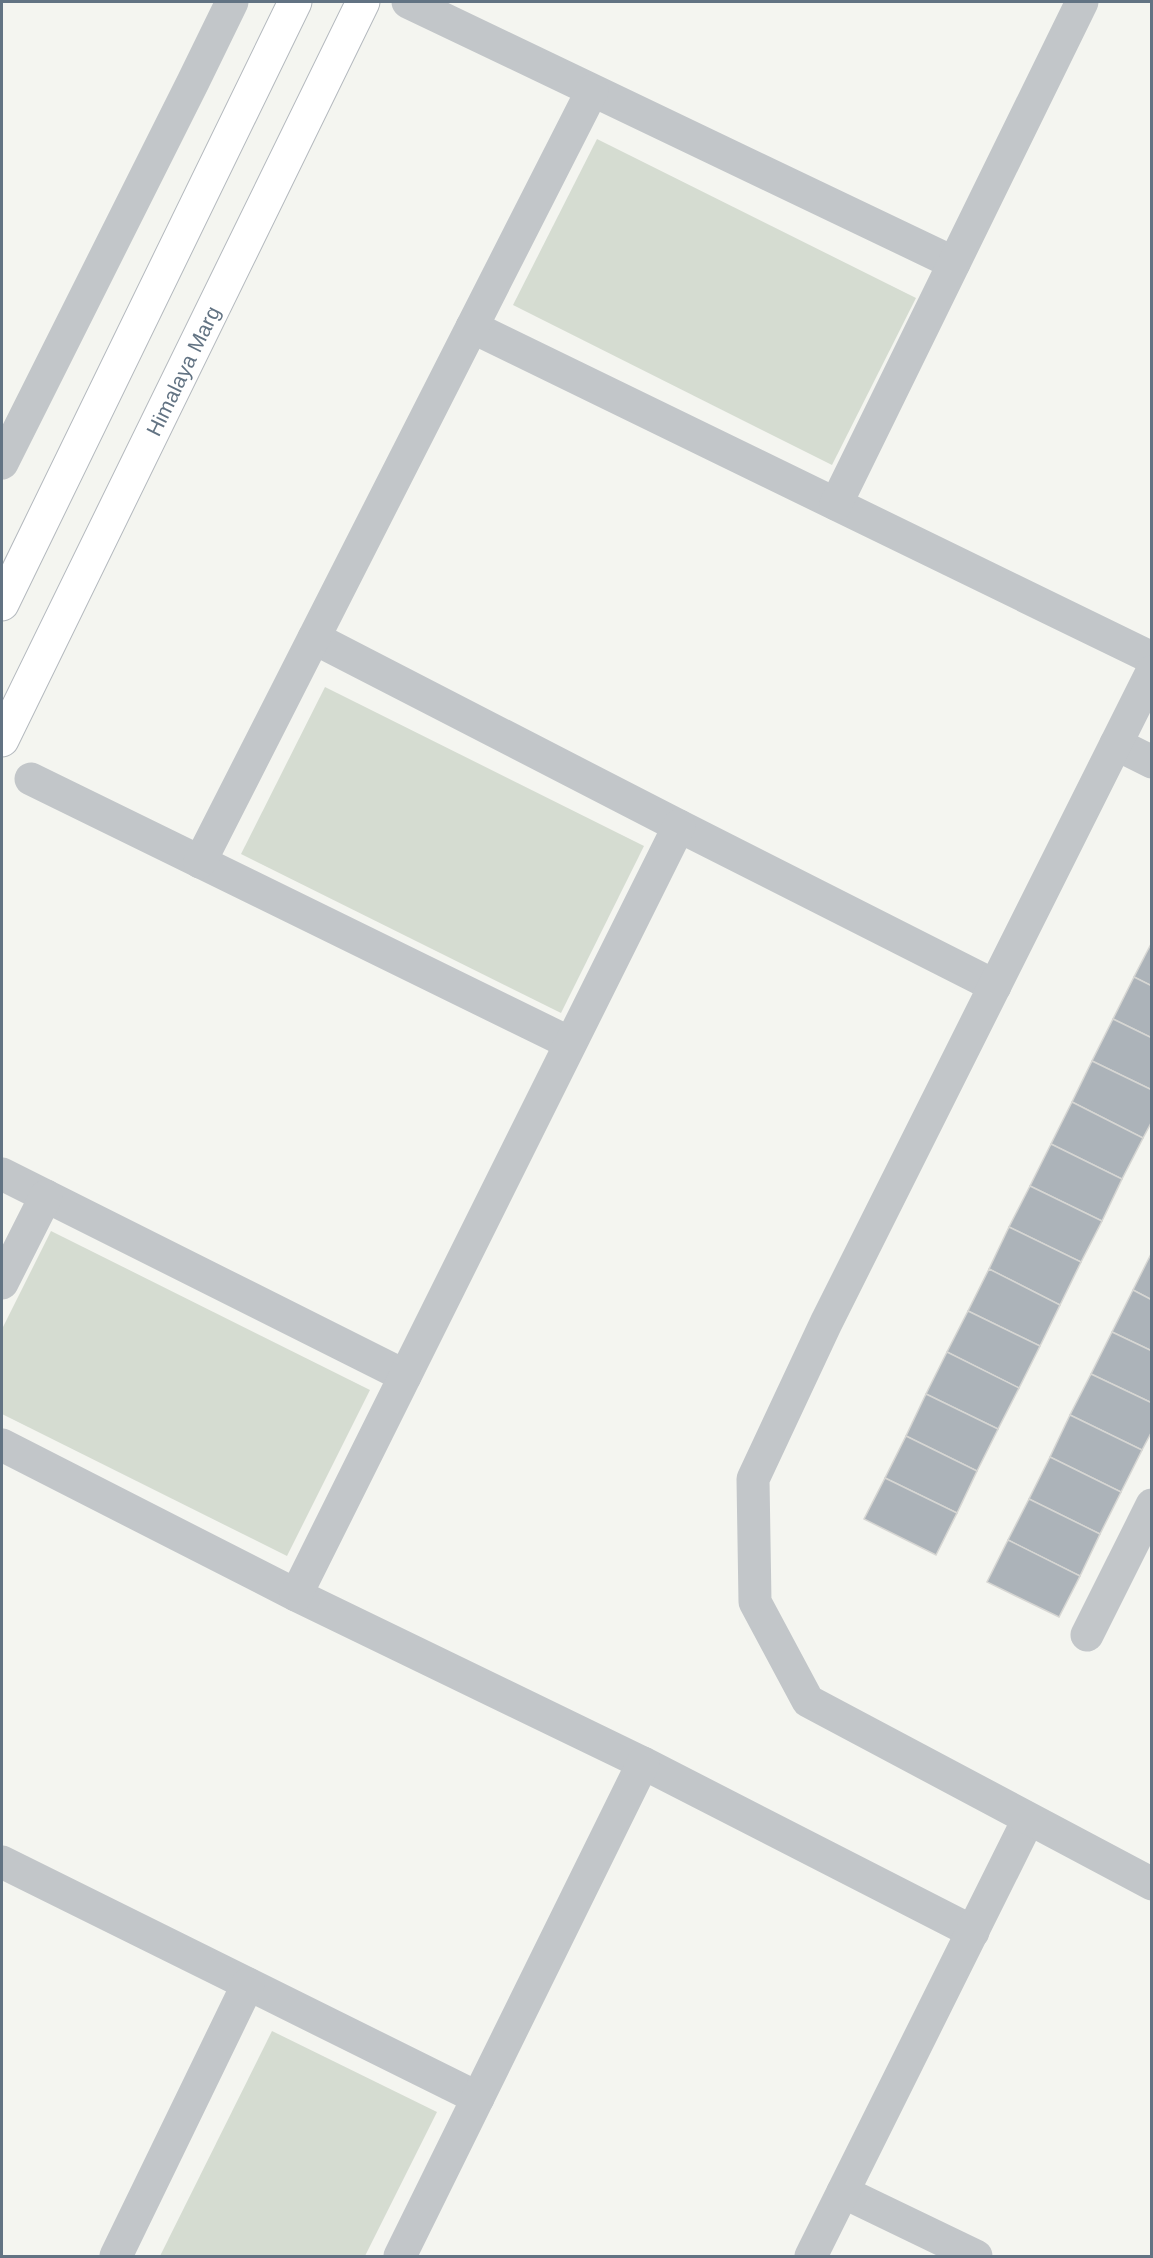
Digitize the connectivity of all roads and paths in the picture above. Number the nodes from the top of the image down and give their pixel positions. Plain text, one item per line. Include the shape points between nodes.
1 (232, 2) edge
2 (295, 2) edge
3 (363, 2) edge
4 (408, 2) edge
5 (1082, 2) edge
6 (592, 92) junction
7 (954, 262) junction
8 (472, 327) junction
9 (2, 464) edge
10 (836, 504) junction
11 (2, 604) edge
12 (314, 638) junction
13 (1152, 658) edge
14 (1152, 672) edge
15 (2, 740) edge
16 (1116, 744) junction
17 (1152, 762) edge
18 (31, 778) dead end
19 (679, 826) junction
20 (200, 862) junction
21 (995, 986) junction
22 (570, 1043) junction
23 (2, 1174) edge
24 (46, 1196) junction
25 (2, 1283) edge
26 (405, 1376) junction
27 (2, 1445) edge
28 (1152, 1505) edge
29 (1144, 1541) edge
30 (296, 1595) junction
31 (1087, 1635) dead end
32 (642, 1763) junction
33 (1028, 1820) junction
34 (2, 1862) edge
35 (1152, 1884) edge
36 (973, 1932) junction
37 (248, 1984) junction
38 (478, 2098) junction
39 (843, 2192) junction
40 (116, 2256) edge
41 (400, 2256) edge
42 (811, 2256) edge
43 (976, 2256) edge

1 - 9 street
2 - 11 main road
3 - 15 main road, Himalaya Marg
4 - 6 street
5 - 7 street
6 - 7 street
6 - 8 street
7 - 10 street
8 - 10 street
8 - 12 street
10 - 13 street
12 - 19 street
12 - 20 street
14 - 16 street
16 - 17 street
16 - 21 street
18 - 20 street
19 - 21 street
19 - 22 street
20 - 22 street
21 - 33 street via 826,1323 753,1479 755,1602 808,1701
22 - 26 street
23 - 24 street
24 - 25 street
24 - 26 street
26 - 30 street
27 - 30 street
28 - 29 street
29 - 31 street
30 - 32 street
32 - 36 street
32 - 38 street
33 - 35 street
33 - 36 street
34 - 37 street
36 - 39 street
37 - 38 street
37 - 40 street
38 - 41 street
39 - 42 street
39 - 43 street

